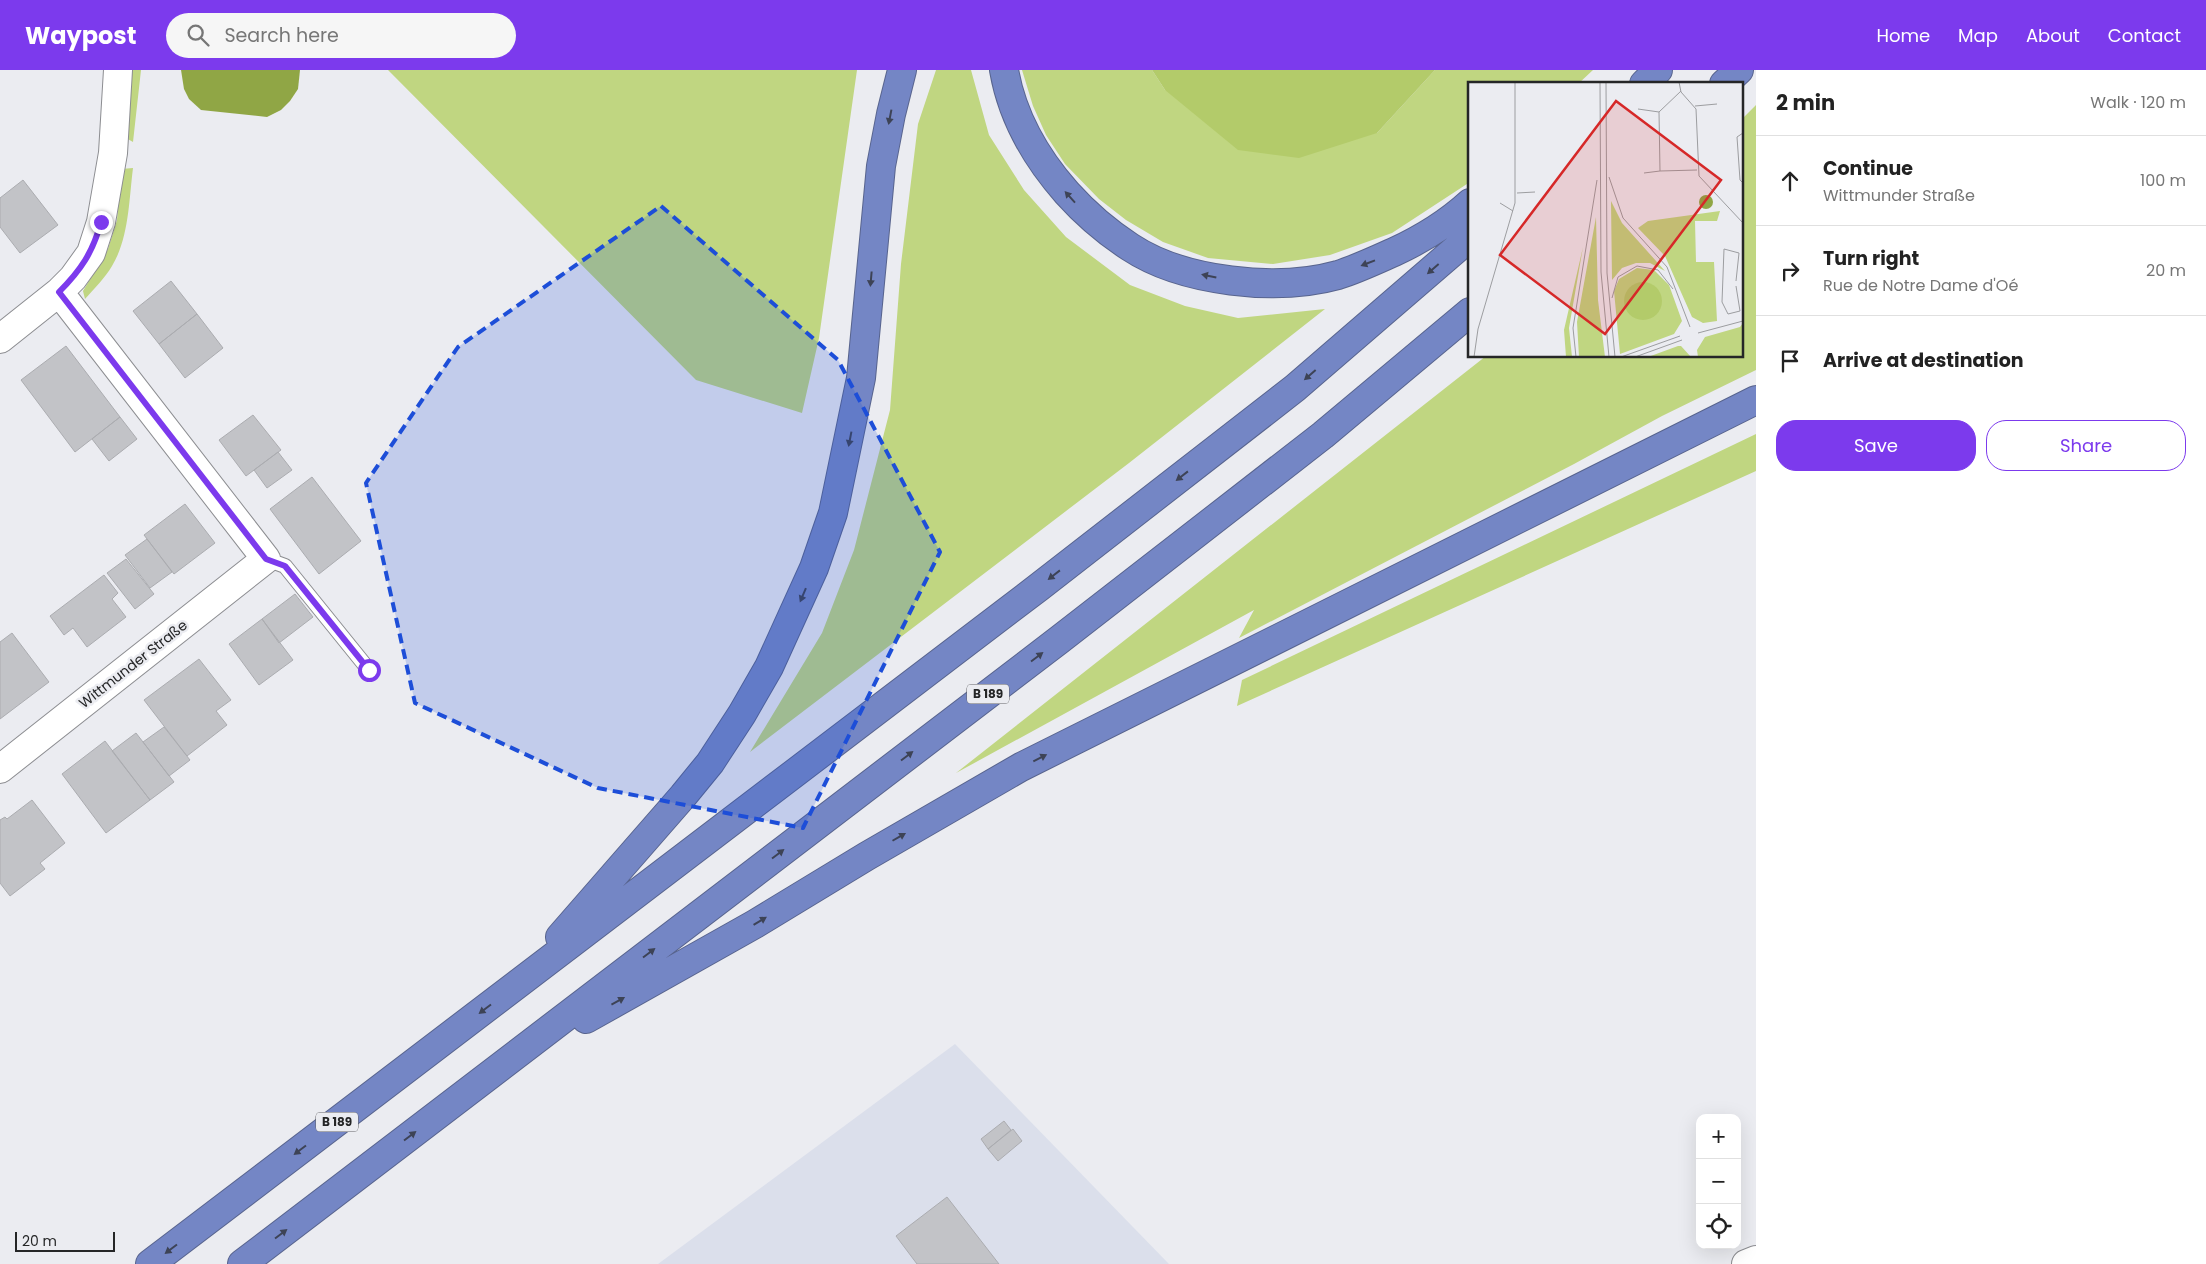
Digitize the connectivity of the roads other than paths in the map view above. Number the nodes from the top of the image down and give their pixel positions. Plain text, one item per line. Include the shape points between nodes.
1 (118, 70) edge
2 (902, 70) edge
3 (1004, 70) edge
4 (1658, 70) edge
5 (1740, 70) edge
6 (1646, 82) edge
7 (1726, 82) edge
8 (1468, 206) edge
9 (1468, 239) edge
10 (59, 292) junction
11 (1468, 314) edge
12 (0, 339) edge
13 (1756, 400) edge
14 (266, 559) junction
15 (369, 670) dead end
16 (0, 769) edge
17 (524, 980) junction
18 (499, 1068) junction
19 (1756, 1260) edge
20 (150, 1264) edge
21 (242, 1264) edge
22 (1746, 1264) edge

1 - 10 street via 113,153 97,238 91,253
2 -> 17 highway via 881,166 862,378 833,513 814,568 769,667 710,763
8 -> 3 highway via 1450,221 1414,242 1337,275 1266,284 1198,274 1131,248 1080,207 1033,149 1015,111
4 - 6 highway
5 - 7 highway
9 -> 17 highway, B 189 via 1294,388
10 - 12 street
10 - 14 street
18 -> 11 highway, B 189 via 1316,441
18 -> 13 highway via 755,924 1021,767
14 - 15 lane via 285,566
14 - 16 street, Wittmunder Straße
17 -> 20 highway, B 189
21 -> 18 highway, B 189
19 - 22 street

